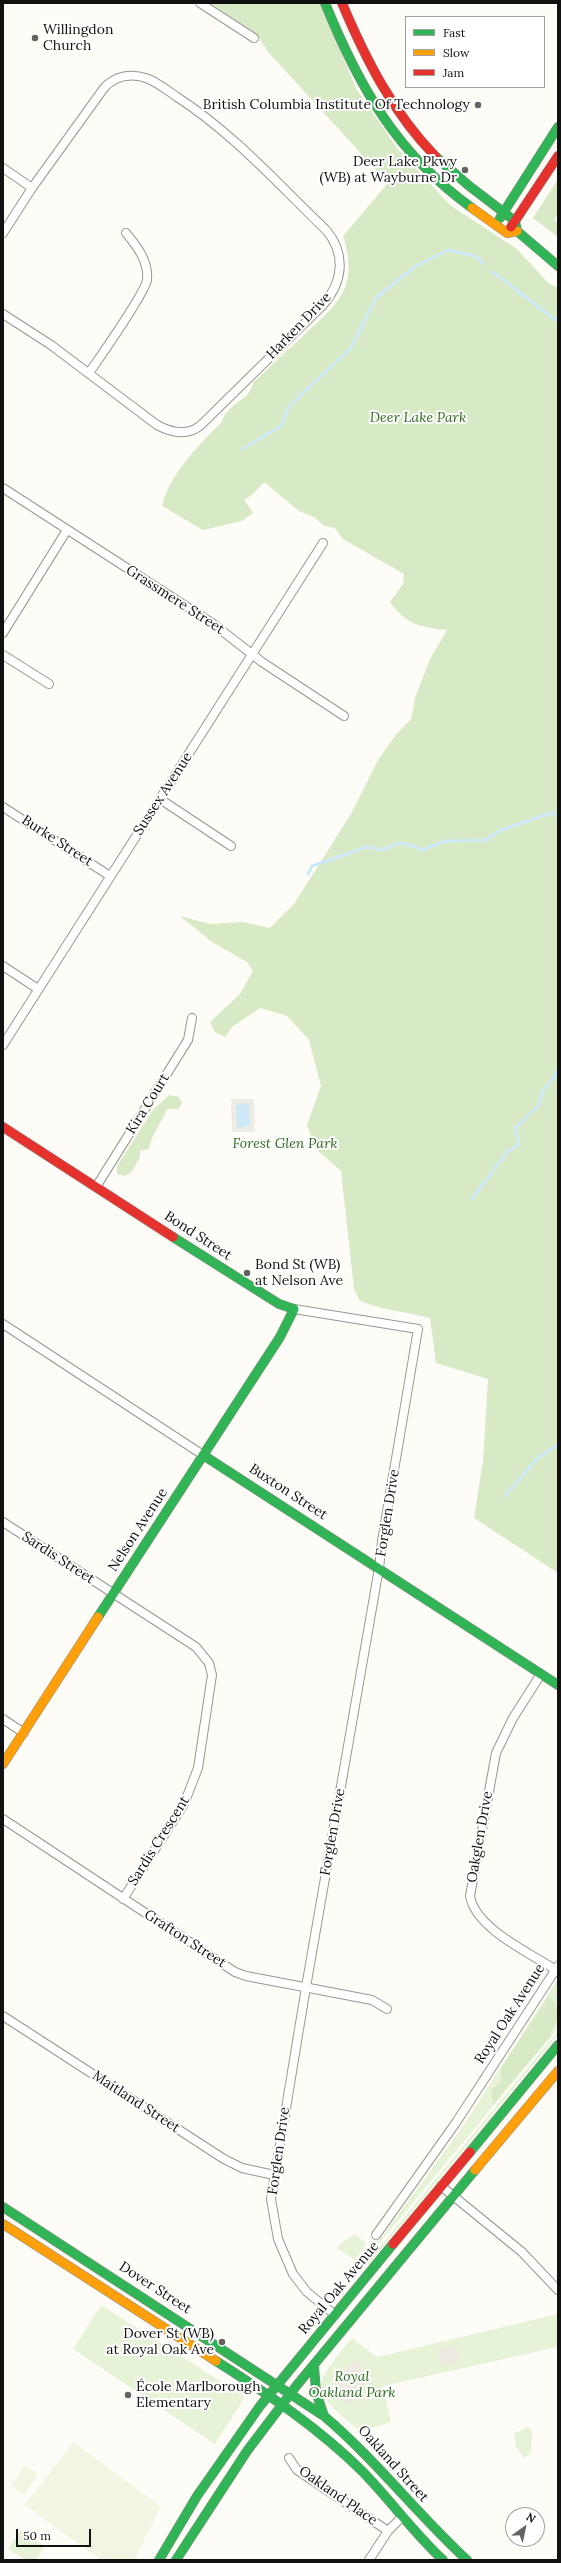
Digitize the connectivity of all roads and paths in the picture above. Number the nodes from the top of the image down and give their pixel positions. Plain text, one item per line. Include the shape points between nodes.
1 (200, 3) edge
2 (325, 3) edge
3 (342, 3) edge
4 (254, 38) dead end
5 (558, 127) edge
6 (558, 156) edge
7 (3, 168) edge
8 (32, 188) junction
9 (504, 212) junction
10 (495, 225) junction
11 (516, 226) junction
12 (126, 233) dead end
13 (3, 234) edge
14 (558, 266) edge
15 (3, 314) edge
16 (89, 373) junction
17 (3, 488) edge
18 (67, 530) junction
19 (323, 543) dead end
20 (3, 633) edge
21 (253, 654) junction
22 (3, 655) edge
23 (49, 684) dead end
24 (344, 716) dead end
25 (160, 799) junction
26 (3, 807) edge
27 (231, 846) dead end
28 (110, 876) junction
29 (3, 966) edge
30 (38, 989) junction
31 (192, 1018) dead end
32 (3, 1045) edge
33 (3, 1127) edge
34 (96, 1187) junction
35 (294, 1309) junction
36 (3, 1324) edge
37 (418, 1328) joint
38 (203, 1455) junction
39 (3, 1522) edge
40 (379, 1568) junction
41 (114, 1594) junction
42 (541, 1674) junction
43 (558, 1685) edge
44 (3, 1719) edge
45 (24, 1733) junction
46 (3, 1764) edge
47 (3, 1819) edge
48 (123, 1899) junction
49 (557, 1968) edge
50 (306, 1987) junction
51 (387, 2009) dead end
52 (3, 2016) edge
53 (558, 2045) edge
54 (558, 2072) edge
55 (274, 2175) junction
56 (441, 2186) junction
57 (454, 2197) junction
58 (3, 2206) edge
59 (3, 2224) edge
60 (376, 2235) dead end
61 (558, 2290) edge
62 (335, 2315) junction
63 (314, 2366) junction
64 (277, 2385) junction
65 (291, 2394) junction
66 (268, 2396) junction
67 (282, 2405) junction
68 (324, 2416) junction
69 (289, 2458) dead end
70 (401, 2518) junction
71 (388, 2531) junction
72 (159, 2560) edge
73 (176, 2560) edge
74 (369, 2560) edge
75 (443, 2560) edge
76 (467, 2560) edge

1 - 4 street
2 - 10 main road via 364,91 391,130 412,156 440,182
3 - 9 main road via 373,74 402,119 440,162
5 - 9 main road
6 - 11 main road
7 - 8 street
8 - 13 street, Harken Drive
8 - 16 street, Harken Drive via 108,84 119,77 137,76 151,80 211,120 327,231 338,249 339,276 328,300 193,431 163,429
9 - 10 main road
9 - 11 main road
10 - 11 main road via 507,233
11 - 14 main road
12 - 16 street via 139,248 146,268 145,285
15 - 16 street, Harken Drive
17 - 18 street, Grassmere Street
18 - 20 street
18 - 21 street, Grassmere Street via 212,623
19 - 21 street, Sussex Avenue
21 - 24 street, Grassmere Street
21 - 25 street, Sussex Avenue
22 - 23 street
25 - 27 street
25 - 28 street, Sussex Avenue
26 - 28 street, Burke Street
28 - 30 street, Sussex Avenue
29 - 30 street
30 - 32 street, Sussex Avenue
31 - 34 street, Kira Court via 188,1040
33 - 34 main road, Bond Street
34 - 35 main road, Bond Street via 273,1300
35 - 37 street, Bond Street
35 - 38 main road, Nelson Avenue via 280,1336
36 - 38 street, Buxton Street
37 - 40 street, Forglen Drive
38 - 40 main road, Buxton Street
38 - 41 main road, Nelson Avenue
39 - 41 street, Sardis Street
40 - 42 main road, Buxton Street
40 - 50 street, Forglen Drive
41 - 45 main road, Nelson Avenue
41 - 48 street, Sardis Crescent via 196,1647 209,1663 212,1675 202,1748 192,1787 184,1804
42 - 43 main road, Buxton Street
42 - 49 street, Oakglen Drive via 513,1718 495,1758 470,1896 473,1909 485,1923
44 - 45 street
45 - 46 main road, Nelson Avenue
47 - 48 street, Grafton Street
48 - 50 street, Grafton Street via 234,1972
49 - 60 street, Royal Oak Avenue via 455,2124
50 - 51 street, Grafton Street via 372,2000
50 - 55 street, Forglen Drive
52 - 55 street, Maitland Street via 229,2162 242,2168
53 - 56 main road, Royal Oak Avenue
54 - 57 main road
55 - 62 street, Forglen Drive via 272,2215 285,2256 302,2287
56 - 57 street
56 - 62 main road, Royal Oak Avenue
57 - 61 street via 522,2252
57 - 63 main road
58 - 64 main road, Dover Street
59 - 66 main road, Dover Street
62 - 64 main road, Royal Oak Avenue
63 - 65 main road
63 - 68 main road via 316,2392
64 - 65 main road, Dover Street
64 - 66 main road, Royal Oak Avenue
65 - 67 main road
65 - 68 main road, Oakland Street
66 - 67 main road, Dover Street
66 - 72 main road, Royal Oak Avenue via 230,2446
67 - 70 main road, Oakland Street via 345,2454
67 - 73 main road via 247,2451
68 - 76 main road, Oakland Street via 361,2447 438,2535
69 - 71 street, Oakland Place via 297,2470
70 - 71 street
70 - 75 main road, Oakland Street
71 - 74 street

